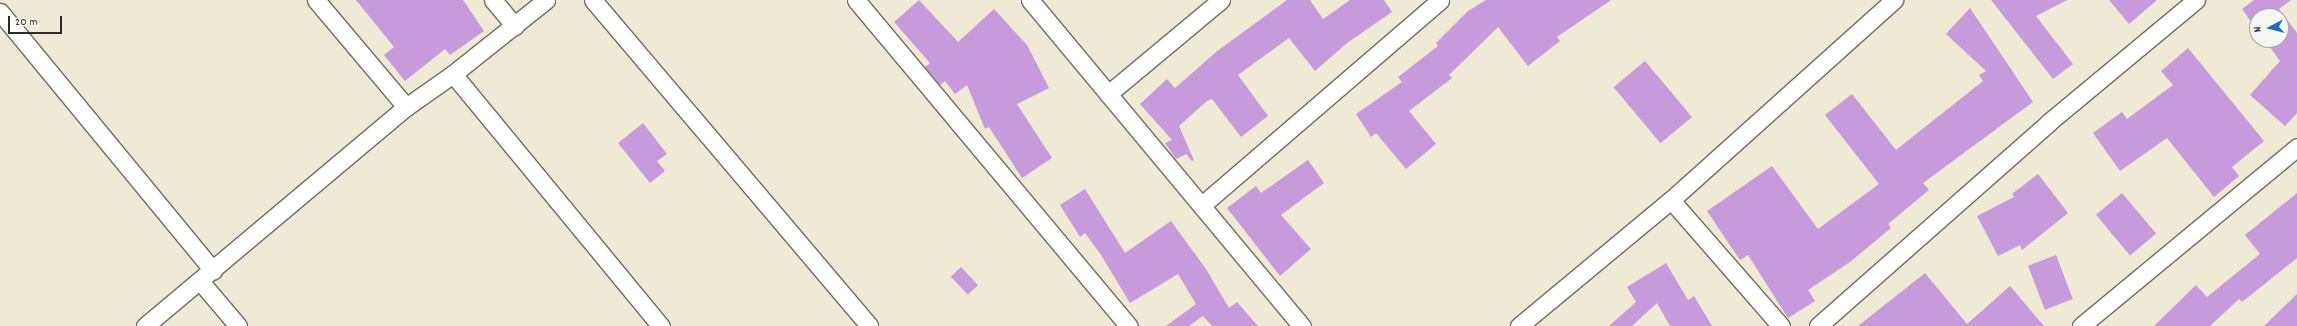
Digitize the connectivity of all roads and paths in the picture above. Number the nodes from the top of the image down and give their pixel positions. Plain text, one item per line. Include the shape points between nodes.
1 (316, 0) edge
2 (493, 0) edge
3 (546, 0) edge
4 (593, 0) edge
5 (856, 0) edge
6 (1030, 0) edge
7 (1221, 0) edge
8 (1440, 0) edge
9 (1894, 0) edge
10 (2196, 0) edge
11 (3, 22) edge
12 (515, 26) junction
13 (453, 74) junction
14 (1108, 94) junction
15 (406, 107) junction
16 (2297, 146) edge
17 (1671, 200) junction
18 (1202, 205) junction
19 (207, 275) junction
20 (1530, 323) edge
21 (145, 326) edge
22 (238, 326) edge
23 (661, 326) edge
24 (868, 326) edge
25 (1129, 326) edge
26 (1302, 326) edge
27 (1781, 326) edge
28 (1818, 326) edge
29 (2081, 326) edge

1 - 15 street
2 - 12 street
3 - 12 street
4 - 24 street
5 - 25 street
6 - 14 street
7 - 14 street
8 - 18 street
9 - 17 street
10 - 28 street via 2049,122
11 - 19 street
12 - 13 street
13 - 15 street
13 - 23 street
14 - 18 street
15 - 19 street
16 - 29 street
17 - 20 street
17 - 27 street
18 - 26 street
19 - 21 street
19 - 22 street

